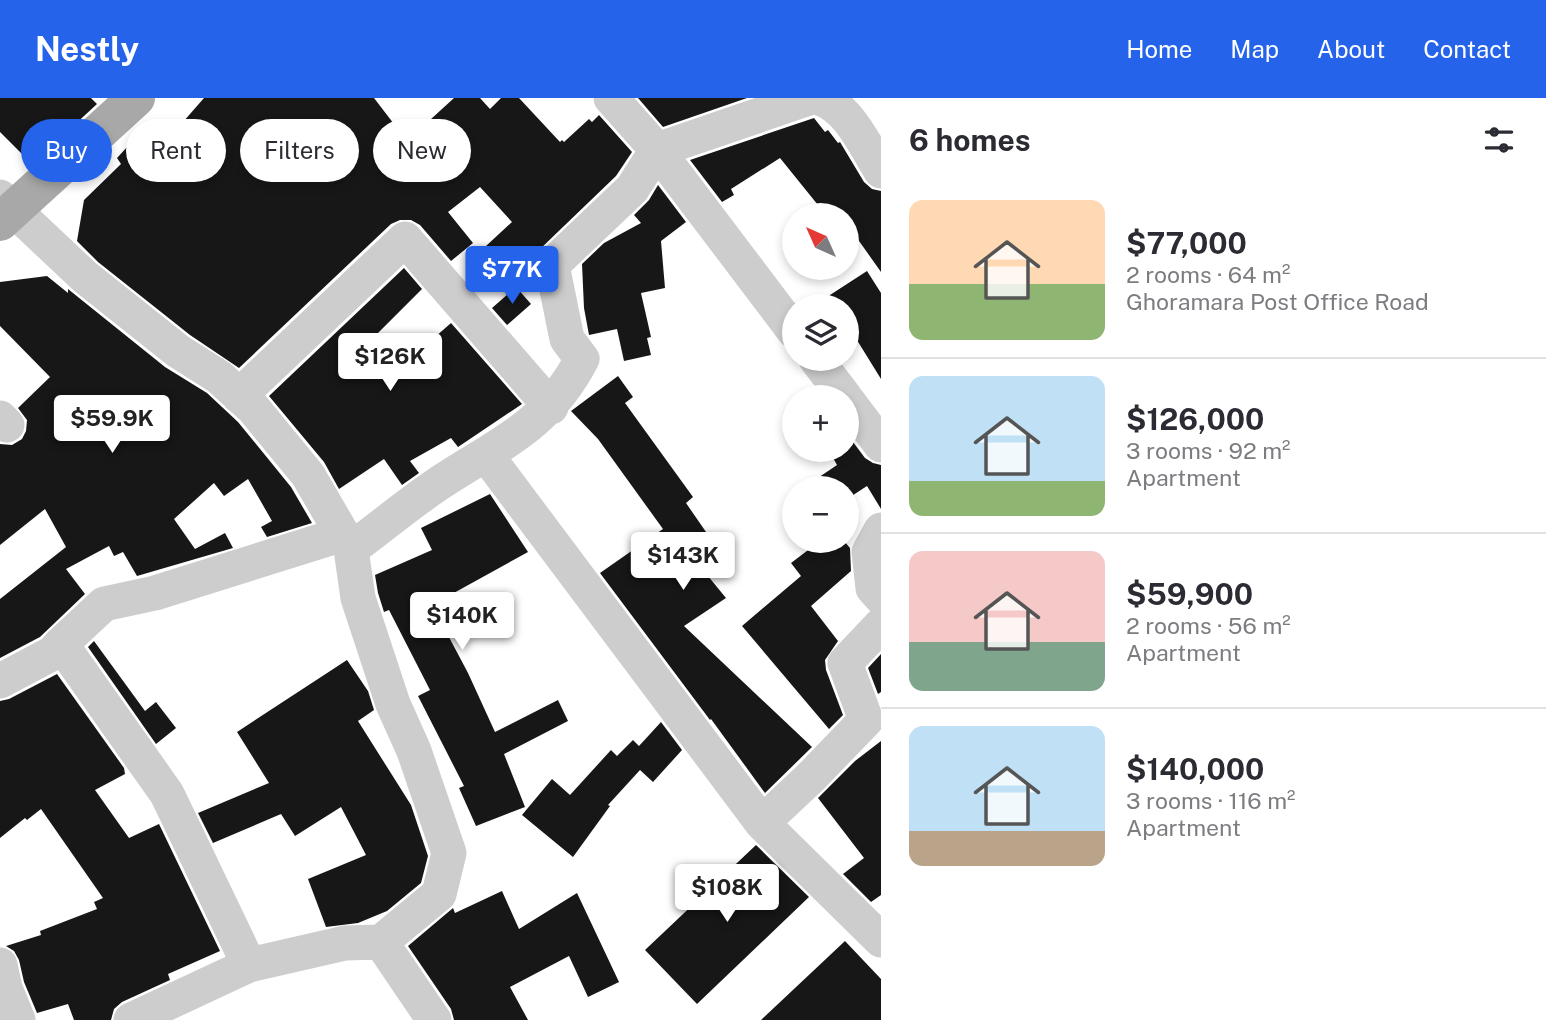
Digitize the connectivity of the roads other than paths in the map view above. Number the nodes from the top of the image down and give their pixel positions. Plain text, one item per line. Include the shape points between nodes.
1 (136, 98) edge
2 (611, 98) edge
3 (809, 98) edge
4 (819, 98) edge
5 (657, 150) junction
6 (881, 171) edge
7 (4, 210) edge
8 (782, 315) edge
9 (239, 396) junction
10 (551, 407) junction
11 (859, 416) edge
12 (881, 445) edge
13 (487, 456) junction
14 (881, 530) edge
15 (347, 542) junction
16 (881, 597) edge
17 (881, 625) edge
18 (61, 645) junction
19 (0, 681) edge
20 (762, 823) junction
21 (881, 940) edge
22 (381, 942) junction
23 (0, 965) edge
24 (249, 965) junction
25 (18, 1020) edge
26 (131, 1020) edge
27 (434, 1020) edge

1 - 7 main road
2 - 5 street
3 - 5 street
4 - 6 street via 844,114
5 - 8 street
5 - 10 street via 632,189 552,265 567,339 582,359
7 - 9 street
9 - 10 street via 405,239
9 - 15 street via 308,475
10 - 13 street
11 - 12 street
13 - 15 street
13 - 20 street
14 - 16 street via 869,552 873,588
15 - 18 street via 104,604
15 - 22 street via 358,598 449,853 439,894
17 - 20 street via 845,663 866,720
18 - 19 street
18 - 24 street via 167,794
20 - 21 street
22 - 24 street via 345,943
22 - 27 street
23 - 25 street
24 - 26 street

